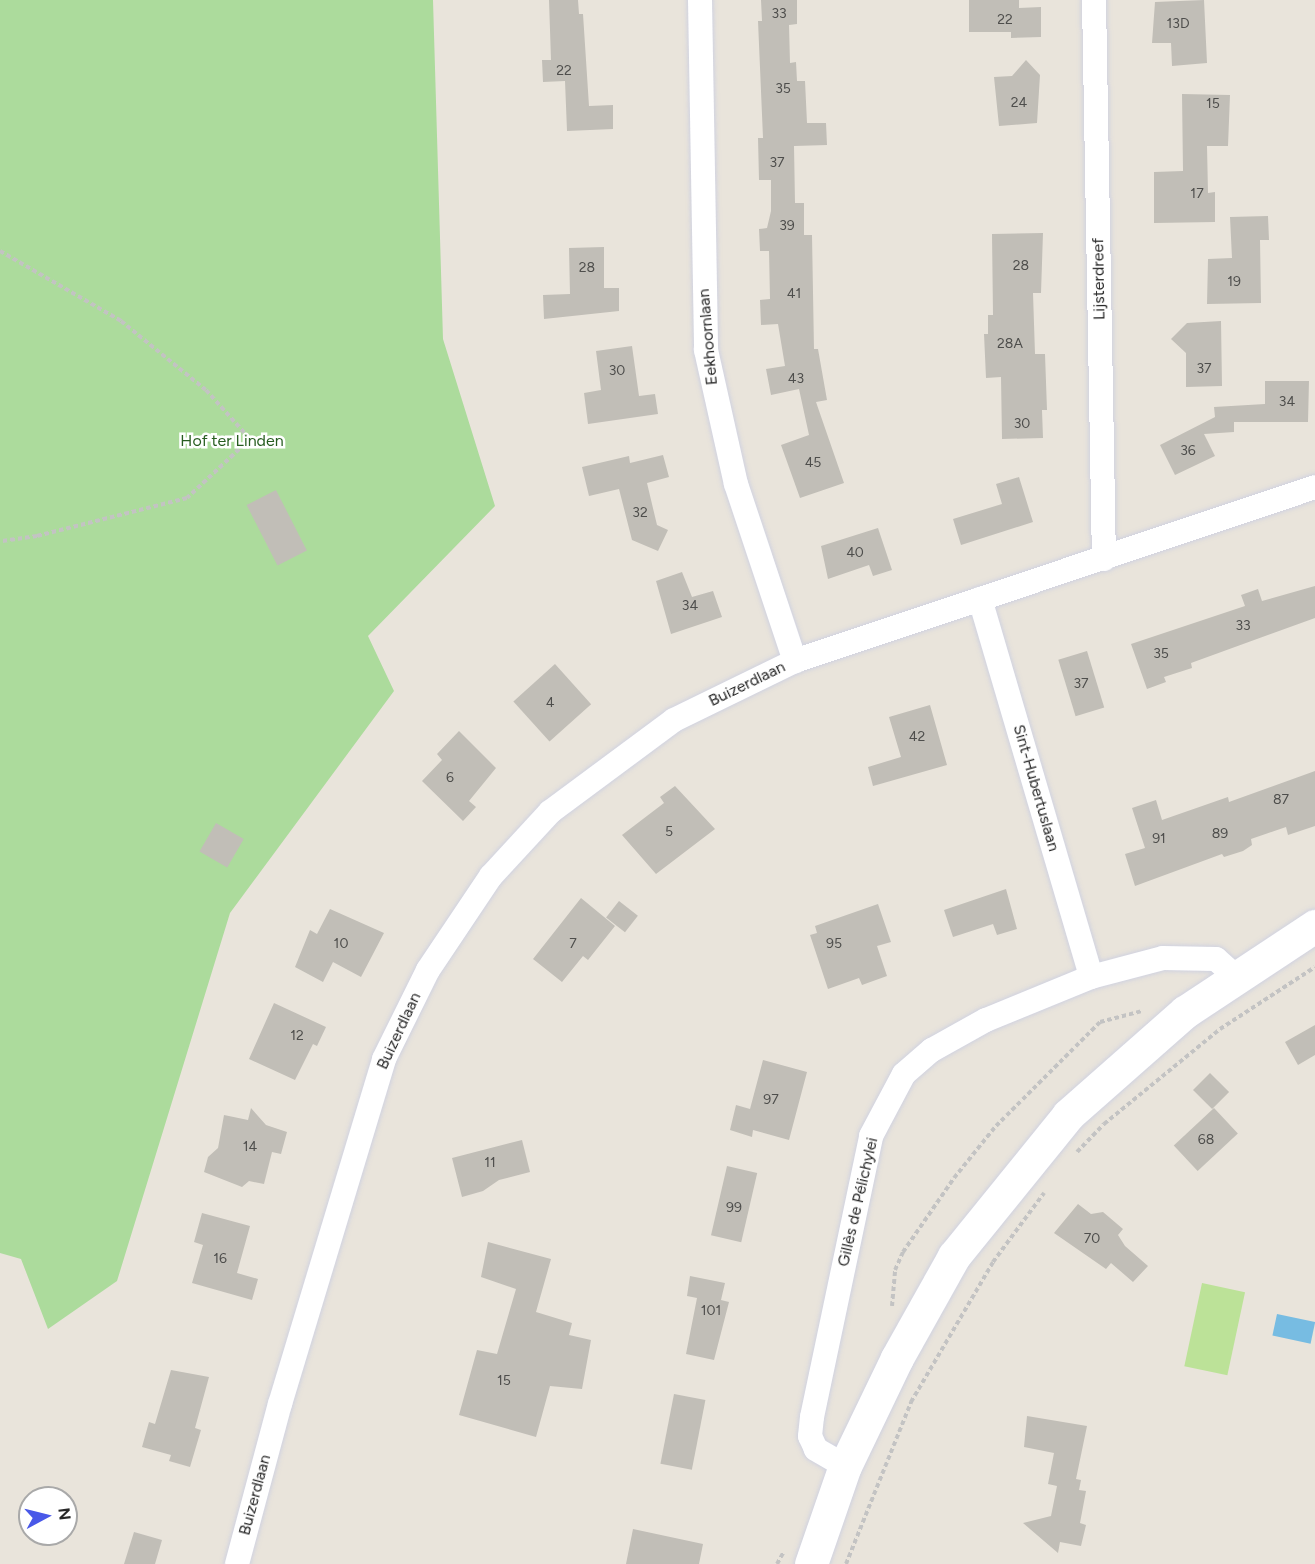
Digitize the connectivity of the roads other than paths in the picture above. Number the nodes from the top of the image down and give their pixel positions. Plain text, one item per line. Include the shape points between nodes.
1 (700, 0) edge
2 (1094, 0) edge
3 (1315, 487) edge
4 (1104, 559) junction
5 (980, 599) junction
6 (795, 661) junction
7 (1315, 926) edge
8 (1235, 976) junction
9 (1091, 977) junction
10 (845, 1466) junction
11 (237, 1564) edge
12 (811, 1564) edge

1 - 6 street, Eekhoornlaan via 706,350 732,473
2 - 4 street, Lijsterdreef
3 - 4 street
4 - 5 street
5 - 6 street
5 - 9 street, Sint-Hubertuslaan
6 - 11 street, Buizerdlaan via 674,720 550,812 491,876 428,970 384,1059 280,1404
7 - 8 main road
8 - 9 street, Gillès de Pélichylei via 1216,959 1163,958
8 - 10 main road via 1185,1012 1068,1115 954,1256 897,1358
9 - 10 street, Gillès de Pélichylei via 986,1020 932,1050 903,1074 871,1136 810,1436 816,1449
10 - 12 main road

